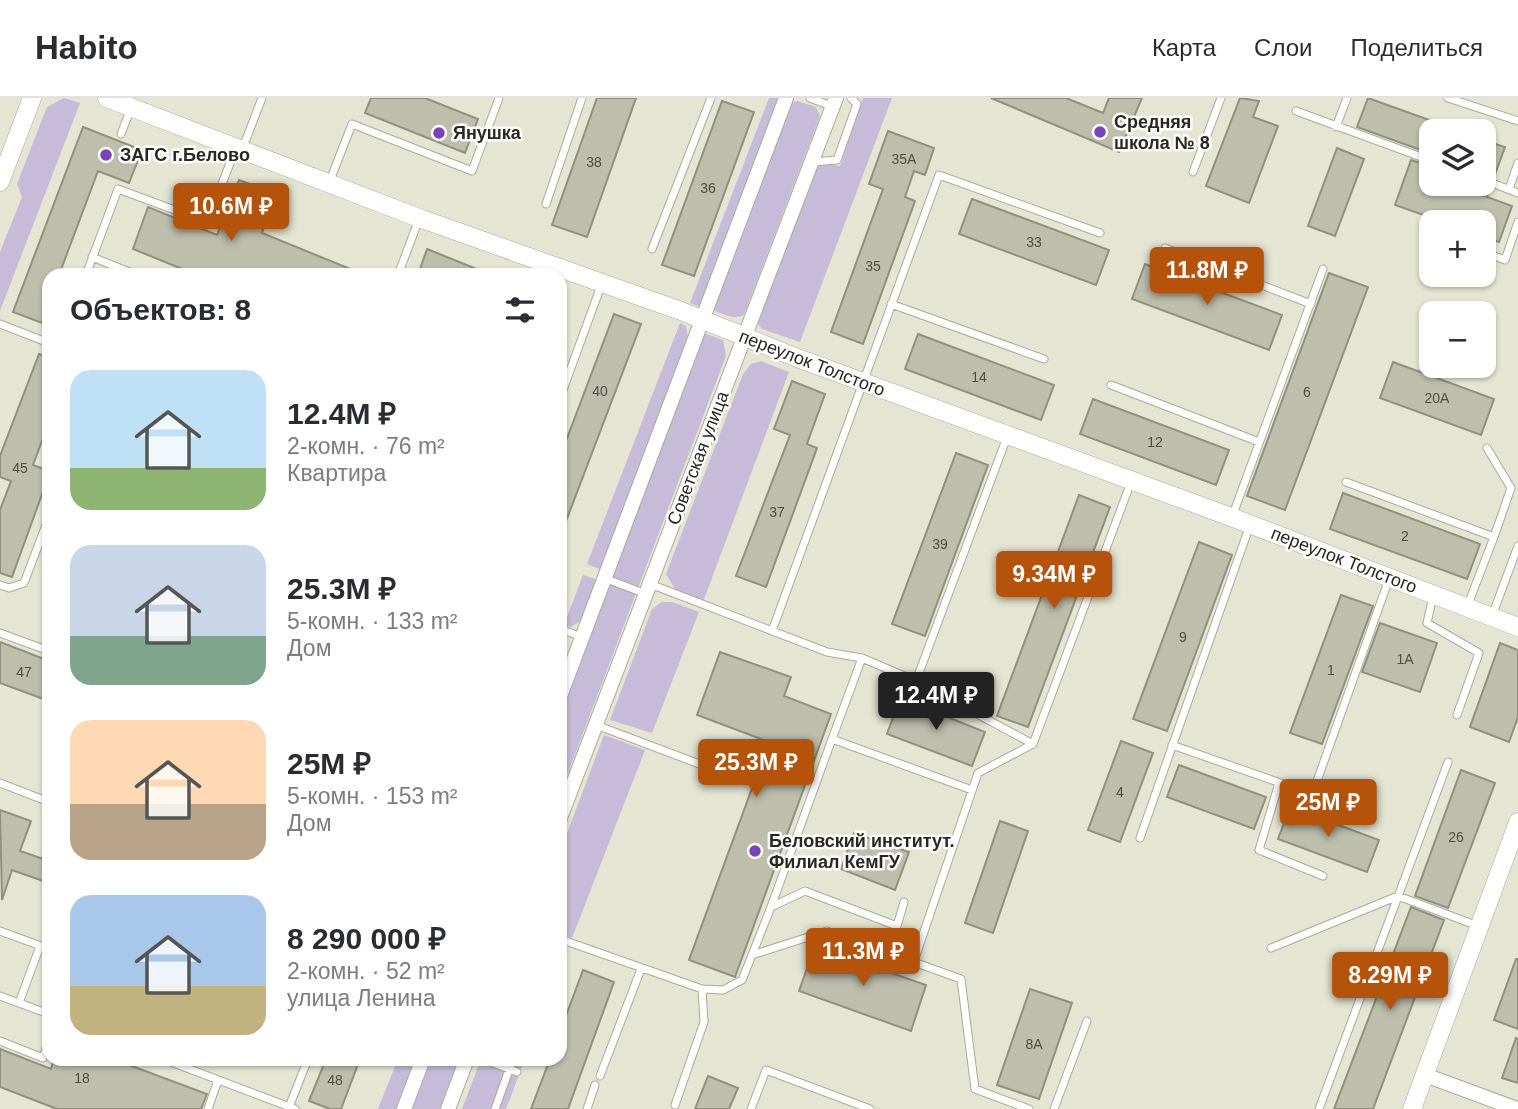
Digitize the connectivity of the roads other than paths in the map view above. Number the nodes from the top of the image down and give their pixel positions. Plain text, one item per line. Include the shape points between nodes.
1 (32, 98) edge
2 (107, 98) edge
3 (262, 98) edge
4 (499, 98) edge
5 (582, 98) edge
6 (711, 98) edge
7 (786, 98) edge
8 (810, 98) edge
9 (851, 98) edge
10 (1221, 98) edge
11 (1347, 98) edge
12 (1448, 98) edge
13 (834, 102) edge
14 (137, 105) edge
15 (1296, 111) dead end
16 (1518, 121) edge
17 (1336, 127) junction
18 (121, 134) dead end
19 (239, 149) junction
20 (1419, 157) edge
21 (811, 162) junction
22 (1518, 163) edge
23 (1193, 172) dead end
24 (0, 182) edge
25 (329, 184) junction
26 (1496, 184) edge
27 (1509, 189) junction
28 (1518, 193) edge
29 (546, 204) dead end
30 (419, 218) junction
31 (1518, 222) edge
32 (1100, 233) dead end
33 (1165, 248) dead end
34 (652, 249) dead end
35 (92, 257) junction
36 (1496, 257) edge
37 (88, 268) edge
38 (120, 268) edge
39 (401, 268) edge
40 (560, 268) edge
41 (1323, 269) dead end
42 (567, 271) edge
43 (602, 283) junction
44 (891, 304) junction
45 (1311, 304) junction
46 (700, 321) junction
47 (0, 324) edge
48 (744, 338) junction
49 (42, 340) edge
50 (1044, 359) dead end
51 (567, 370) edge
52 (861, 382) junction
53 (1111, 385) dead end
54 (1007, 437) junction
55 (1259, 442) junction
56 (1487, 448) dead end
57 (1131, 482) junction
58 (1346, 482) dead end
59 (1231, 517) junction
60 (1250, 524) junction
61 (42, 535) edge
62 (1493, 537) junction
63 (1518, 546) edge
64 (604, 578) junction
65 (1390, 578) junction
66 (0, 585) edge
67 (648, 589) junction
68 (1434, 595) junction
69 (1467, 608) junction
70 (1491, 617) junction
71 (1518, 627) edge
72 (567, 631) edge
73 (772, 631) junction
74 (0, 633) edge
75 (583, 637) junction
76 (42, 649) edge
77 (862, 658) junction
78 (567, 678) edge
79 (916, 681) junction
80 (1457, 715) dead end
81 (596, 725) junction
82 (832, 739) junction
83 (1033, 744) junction
84 (1172, 745) junction
85 (1448, 762) dead end
86 (718, 771) dead end
87 (0, 783) edge
88 (1279, 783) junction
89 (972, 790) junction
90 (1312, 795) junction
91 (42, 799) edge
92 (567, 800) edge
93 (1366, 813) dead end
94 (1518, 822) edge
95 (1140, 838) dead end
96 (1323, 876) dead end
97 (1398, 896) junction
98 (904, 902) dead end
99 (771, 906) junction
100 (1479, 926) junction
101 (0, 931) edge
102 (567, 942) edge
103 (40, 946) joint
104 (1271, 948) dead end
105 (752, 955) junction
106 (914, 961) junction
107 (641, 969) junction
108 (702, 989) junction
109 (0, 996) edge
110 (19, 1003) junction
111 (42, 1011) edge
112 (1087, 1021) dead end
113 (0, 1041) edge
114 (42, 1058) edge
115 (181, 1066) edge
116 (306, 1066) edge
117 (420, 1066) edge
118 (464, 1066) edge
119 (502, 1066) edge
120 (513, 1066) edge
121 (513, 1070) junction
122 (1425, 1075) junction
123 (600, 1076) dead end
124 (218, 1080) junction
125 (595, 1085) dead end
126 (675, 1105) dead end
127 (292, 1108) edge
128 (208, 1109) edge
129 (404, 1109) edge
130 (448, 1109) edge
131 (495, 1109) edge
132 (587, 1109) edge
133 (751, 1109) edge
134 (870, 1109) edge
135 (1029, 1109) edge
136 (1054, 1109) edge
137 (1319, 1109) edge
138 (1412, 1109) edge
139 (1517, 1109) edge

1 - 24 street
2 - 14 street, переулок Толстого
3 - 19 lane
4 - 25 lane via 472,171 352,124
5 - 29 lane
6 - 34 lane
7 - 46 street
8 - 13 lane
9 - 21 lane via 857,104 837,160
10 - 23 lane
11 - 17 lane
12 - 16 lane
13 - 21 street, Советская улица
14 - 18 lane
14 - 19 street, переулок Толстого
15 - 17 lane
17 - 20 lane
19 - 25 street, переулок Толстого
19 - 35 lane via 207,222 118,189
21 - 48 street, Советская улица
22 - 27 lane
25 - 30 street, переулок Толстого
26 - 27 lane
27 - 28 lane
30 - 39 lane
30 - 40 street, переулок Толстого
31 - 36 lane via 1505,260
32 - 44 lane via 939,175
33 - 45 lane
35 - 37 lane
35 - 38 lane
41 - 45 lane
42 - 43 street, переулок Толстого
43 - 46 street, переулок Толстого
43 - 51 lane
44 - 50 lane
44 - 52 lane
45 - 55 lane
46 - 48 street, переулок Толстого
46 - 64 street
47 - 49 lane
48 - 52 street, переулок Толстого
48 - 67 street, Советская улица
52 - 54 street, переулок Толстого
52 - 73 lane
53 - 55 lane
54 - 57 street, переулок Толстого
54 - 79 lane
55 - 59 lane
56 - 62 lane via 1511,488
57 - 59 street, переулок Толстого
57 - 83 lane
58 - 62 lane
59 - 60 street, переулок Толстого
60 - 65 street, переулок Толстого
60 - 84 lane
61 - 66 lane via 24,583 9,588
62 - 69 lane
63 - 70 lane
64 - 67 lane
64 - 75 street
65 - 68 street, переулок Толстого
65 - 90 lane
67 - 73 lane
67 - 81 street, Советская улица
68 - 69 street, переулок Толстого
68 - 80 lane via 1427,623 1479,653
69 - 70 street, переулок Толстого
70 - 71 street, переулок Толстого
72 - 75 lane
73 - 77 lane via 827,652
74 - 76 lane
75 - 78 street
77 - 79 lane
77 - 82 lane
79 - 83 lane
81 - 86 lane
81 - 92 street, Советская улица
82 - 89 lane
82 - 99 lane
83 - 89 lane via 978,774
84 - 88 lane
84 - 95 lane
85 - 97 lane
87 - 91 lane
88 - 90 lane
88 - 96 lane via 1259,850
89 - 106 lane
90 - 93 lane
94 - 100 street
97 - 100 lane
97 - 104 lane
97 - 137 lane
98 - 99 lane via 897,926 805,891
99 - 105 lane
100 - 122 street
101 - 103 lane
102 - 107 lane
103 - 110 lane
105 - 106 lane via 827,931
105 - 108 lane via 742,980 723,990
106 - 135 lane via 961,979 975,1089
107 - 108 lane
107 - 123 lane
108 - 126 lane via 704,1022
109 - 110 lane
110 - 111 lane
112 - 136 lane
113 - 114 lane
115 - 124 lane
116 - 127 lane
117 - 129 street
118 - 130 street
119 - 121 lane
120 - 121 lane
121 - 131 lane
122 - 138 street
122 - 139 street
124 - 127 lane
124 - 128 lane
125 - 132 lane
133 - 134 lane via 766,1070

